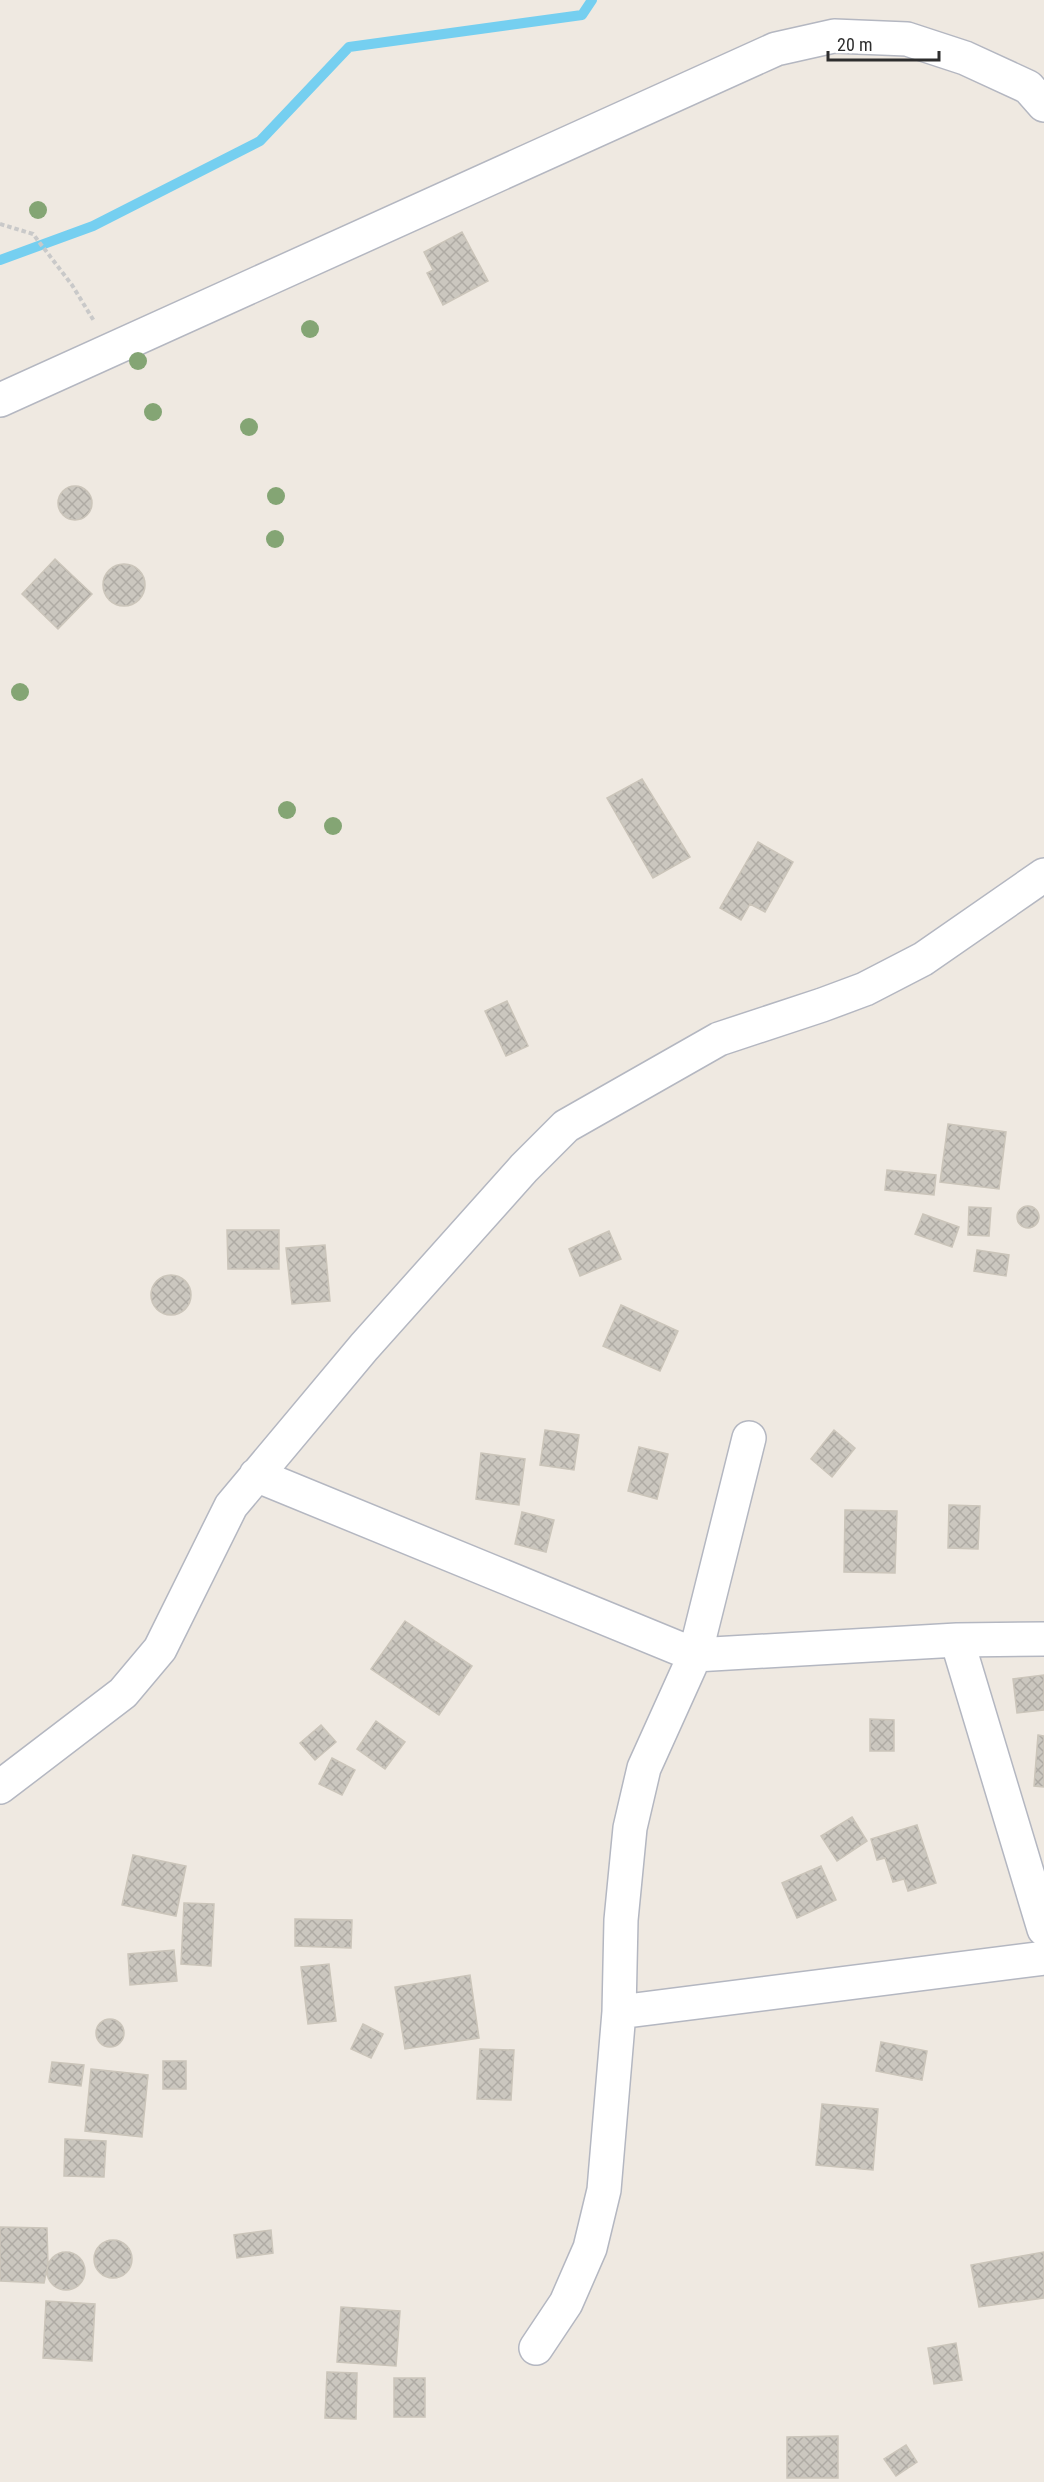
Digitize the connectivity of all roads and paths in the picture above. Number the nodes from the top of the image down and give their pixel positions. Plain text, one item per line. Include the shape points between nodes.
1 (1044, 105) edge
2 (0, 224) edge
3 (72, 285) dead end
4 (0, 400) edge
5 (1044, 875) edge
6 (749, 1438) dead end
7 (256, 1475) junction
8 (1044, 1639) edge
9 (957, 1640) junction
10 (695, 1655) junction
11 (0, 1788) edge
12 (1044, 1929) edge
13 (1044, 1958) edge
14 (619, 2012) junction
15 (536, 2348) dead end

1 - 4 street via 1028,87 965,58 907,39 834,36 776,49
2 - 3 path via 33,234
5 - 7 street via 923,959 865,989 719,1039 566,1126 379,1330
6 - 10 street
7 - 10 street
7 - 11 street via 231,1506 160,1649 123,1693
8 - 9 street
9 - 10 street
9 - 12 street
10 - 14 street via 644,1768 630,1828 621,1920
13 - 14 street
14 - 15 street via 604,2190 590,2248 566,2303

